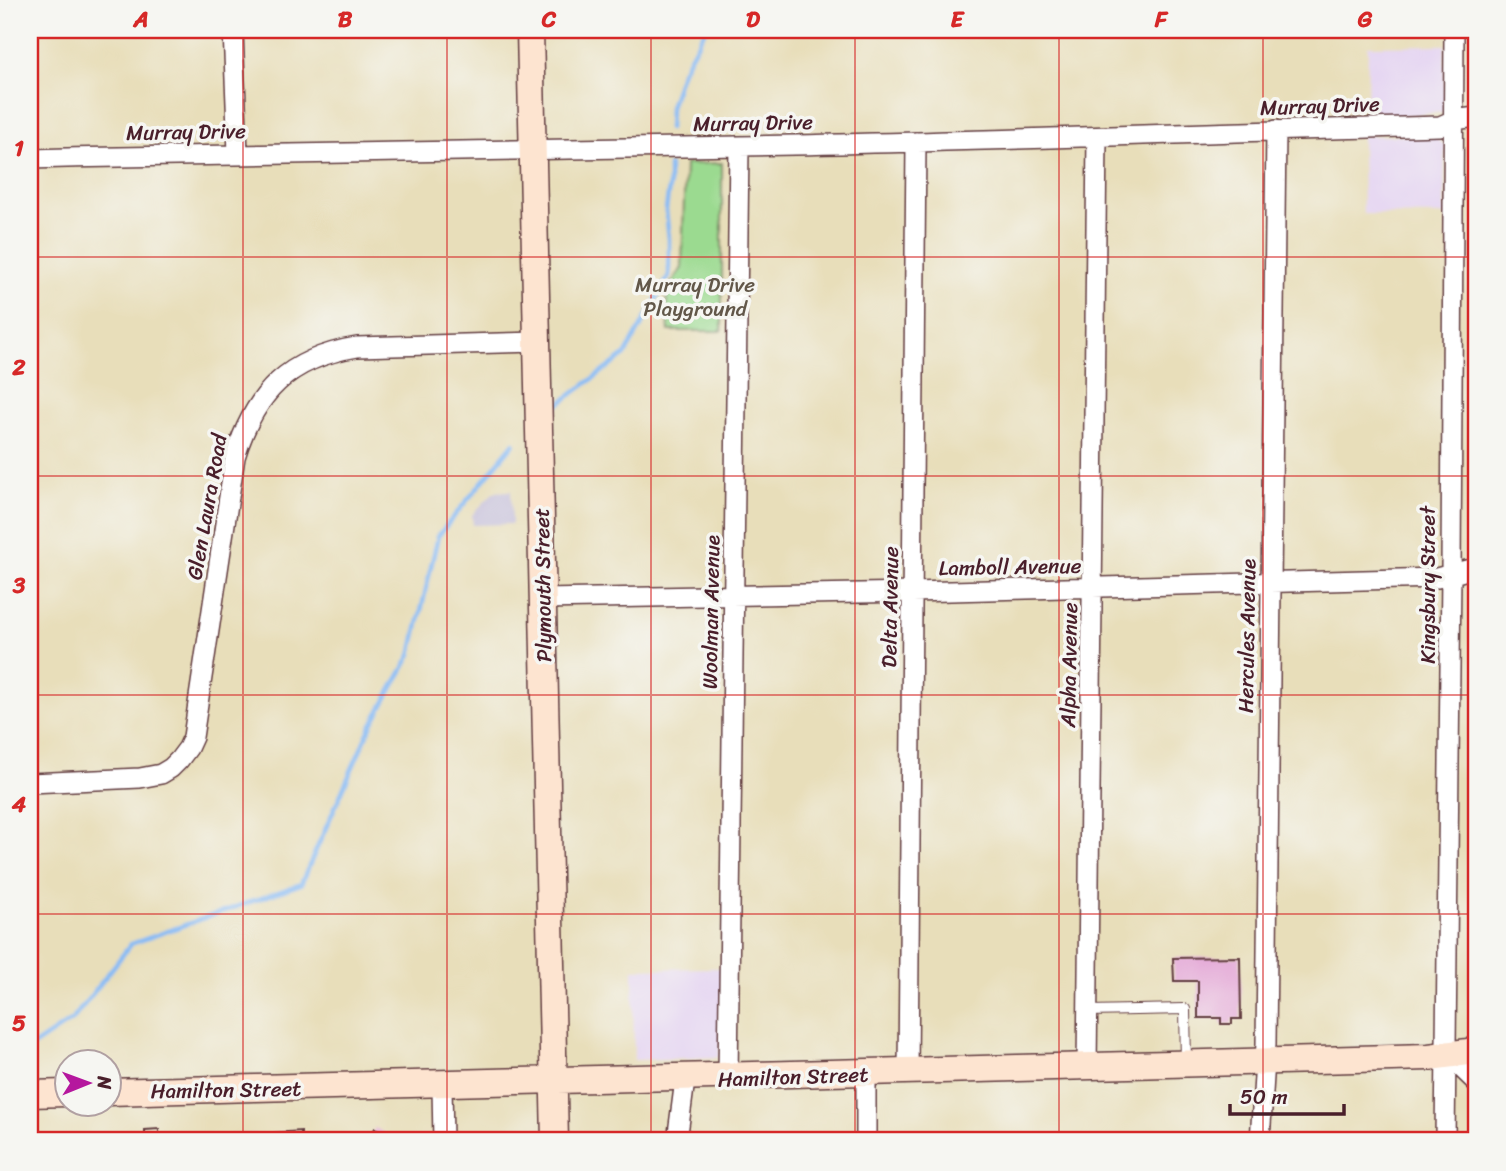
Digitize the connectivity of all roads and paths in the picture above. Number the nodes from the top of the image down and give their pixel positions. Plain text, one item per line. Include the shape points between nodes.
1 (233, 30) edge
2 (530, 30) edge
3 (1454, 30) edge
4 (1476, 117) edge
5 (1454, 120) junction
6 (1276, 130) junction
7 (1097, 137) junction
8 (916, 142) junction
9 (739, 146) junction
10 (533, 148) junction
11 (238, 153) junction
12 (30, 159) edge
13 (538, 342) junction
14 (1476, 569) edge
15 (1451, 573) junction
16 (1270, 583) junction
17 (1092, 587) junction
18 (913, 592) junction
19 (734, 595) junction
20 (544, 600) junction
21 (30, 783) edge
22 (1088, 1011) junction
23 (1476, 1051) edge
24 (1447, 1054) junction
25 (1265, 1062) junction
26 (1186, 1064) junction
27 (1087, 1068) junction
28 (908, 1073) junction
29 (866, 1075) junction
30 (728, 1078) junction
31 (685, 1080) junction
32 (1476, 1082) edge
33 (553, 1083) junction
34 (442, 1086) junction
35 (122, 1092) edge
36 (52, 1093) edge
37 (30, 1094) edge
38 (443, 1141) edge
39 (555, 1141) edge
40 (677, 1141) edge
41 (866, 1141) edge
42 (1259, 1141) edge
43 (1445, 1141) edge

1 - 11 street
2 - 10 street, Plymouth Street
3 - 5 street, Kingsbury Street
4 - 5 street, Murray Drive
5 - 6 street, Murray Drive via 1440,126
5 - 15 street, Kingsbury Street
6 - 7 street, Murray Drive
6 - 16 street, Hercules Avenue
7 - 8 street, Murray Drive
7 - 17 street, Alpha Avenue
8 - 9 street, Murray Drive
8 - 18 street, Delta Avenue
9 - 10 street, Murray Drive
9 - 19 street, Woolman Avenue
10 - 11 street, Murray Drive
10 - 13 street, Plymouth Street
11 - 12 street, Murray Drive
13 - 20 street, Plymouth Street
13 - 21 street, Glen Laura Road via 357,347 332,351 289,372 256,407 235,457 188,748 161,774
14 - 15 street, Lamboll Avenue
15 - 16 street, Lamboll Avenue via 1437,578
15 - 24 street, Kingsbury Street
16 - 17 street, Lamboll Avenue
16 - 25 street, Hercules Avenue
17 - 18 street, Lamboll Avenue
17 - 22 street, Alpha Avenue
18 - 19 street, Lamboll Avenue
18 - 28 street, Delta Avenue
19 - 20 street, Lamboll Avenue
19 - 30 street, Woolman Avenue
20 - 33 street, Plymouth Street
22 - 26 lane via 1185,1009
22 - 27 street, Alpha Avenue
23 - 24 street, Hamilton Street
24 - 25 street, Hamilton Street
24 - 32 street
24 - 43 street, Kingsbury Street
25 - 26 street, Hamilton Street
25 - 42 street, Hercules Avenue
26 - 27 street, Hamilton Street
27 - 28 street, Hamilton Street
28 - 29 street, Hamilton Street
29 - 30 street, Hamilton Street
29 - 41 street
30 - 31 street, Hamilton Street
31 - 33 street, Hamilton Street
31 - 40 street
33 - 34 street, Hamilton Street
33 - 39 street, Plymouth Street
34 - 35 street, Hamilton Street
34 - 38 street
36 - 37 street

